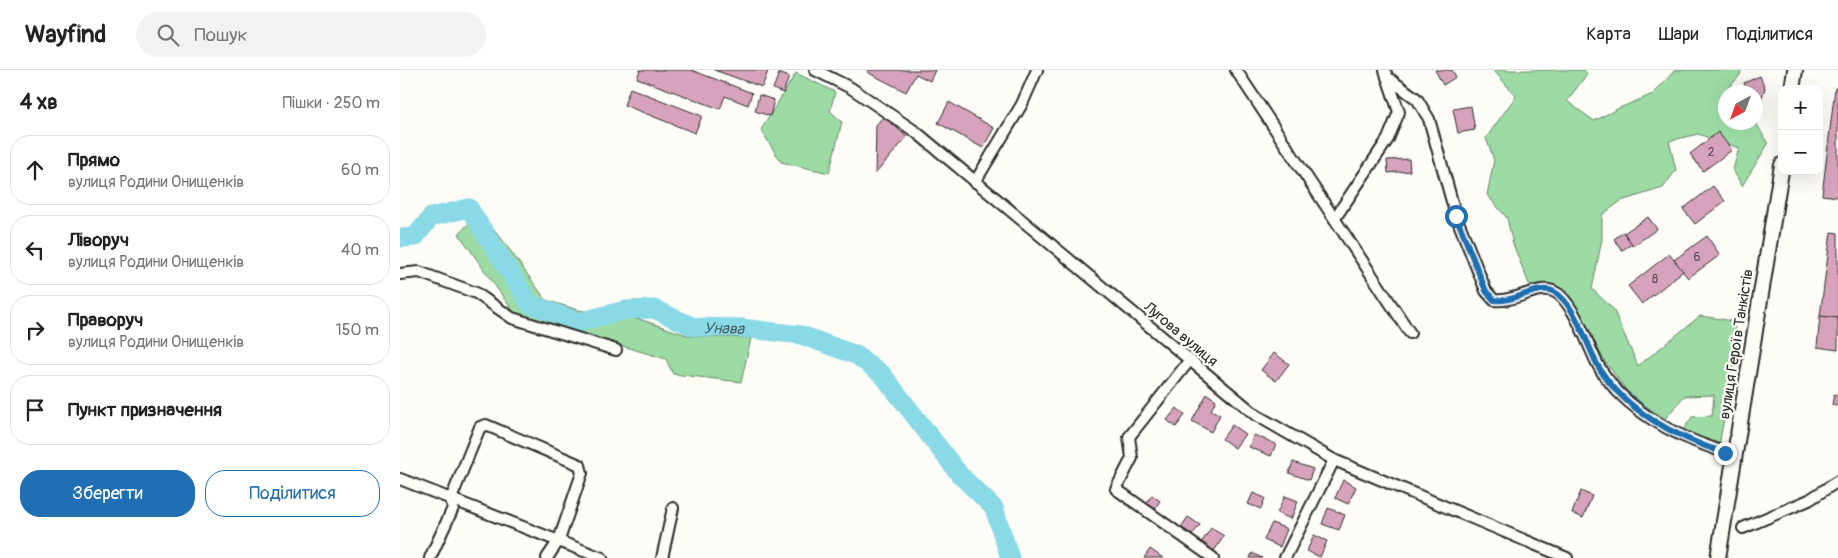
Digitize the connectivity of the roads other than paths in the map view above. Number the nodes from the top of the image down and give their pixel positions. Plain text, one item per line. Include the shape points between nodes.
1 (815, 70) edge
2 (1037, 70) edge
3 (1236, 70) edge
4 (1795, 70) edge
5 (1386, 73) edge
6 (1793, 85) edge
7 (1780, 175) edge
8 (975, 182) junction
9 (1334, 218) junction
10 (400, 274) edge
11 (1410, 333) dead end
12 (616, 350) dead end
13 (1189, 361) junction
14 (1734, 455) junction
15 (1334, 460) junction
16 (400, 479) edge
17 (1838, 481) edge
18 (451, 498) junction
19 (673, 508) dead end
20 (1743, 528) dead end
21 (559, 540) junction
22 (430, 558) edge
23 (547, 558) edge
24 (602, 558) edge
25 (662, 558) edge
26 (1213, 558) edge
27 (1285, 558) edge
28 (1567, 558) edge
29 (1718, 558) edge

1 - 8 street, Лугова вулиця via 851,88 916,132
2 - 8 street via 1022,104
3 - 9 street
4 - 6 main road
5 - 9 street via 1399,112 1388,139
5 - 14 street via 1417,99 1429,119 1456,216 1486,291 1494,300 1510,300 1544,290 1556,293 1583,332 1598,365 1619,393 1650,418 1681,436
7 - 14 main road, вулиця Героїв Танкістів
8 - 13 street, Лугова вулиця
9 - 11 street
10 - 12 street via 419,272 476,293 512,318
13 - 15 street, Лугова вулиця via 1256,415
13 - 26 street via 1129,437 1132,458 1116,489
14 - 29 main road, вулиця Героїв Танкістів
15 - 27 street
15 - 28 street, Лугова вулиця
16 - 18 street
17 - 20 street via 1809,500
18 - 21 street
18 - 21 street via 480,427 486,425 580,465 582,473
18 - 22 street via 453,508
19 - 25 street
21 - 23 street
21 - 24 street

